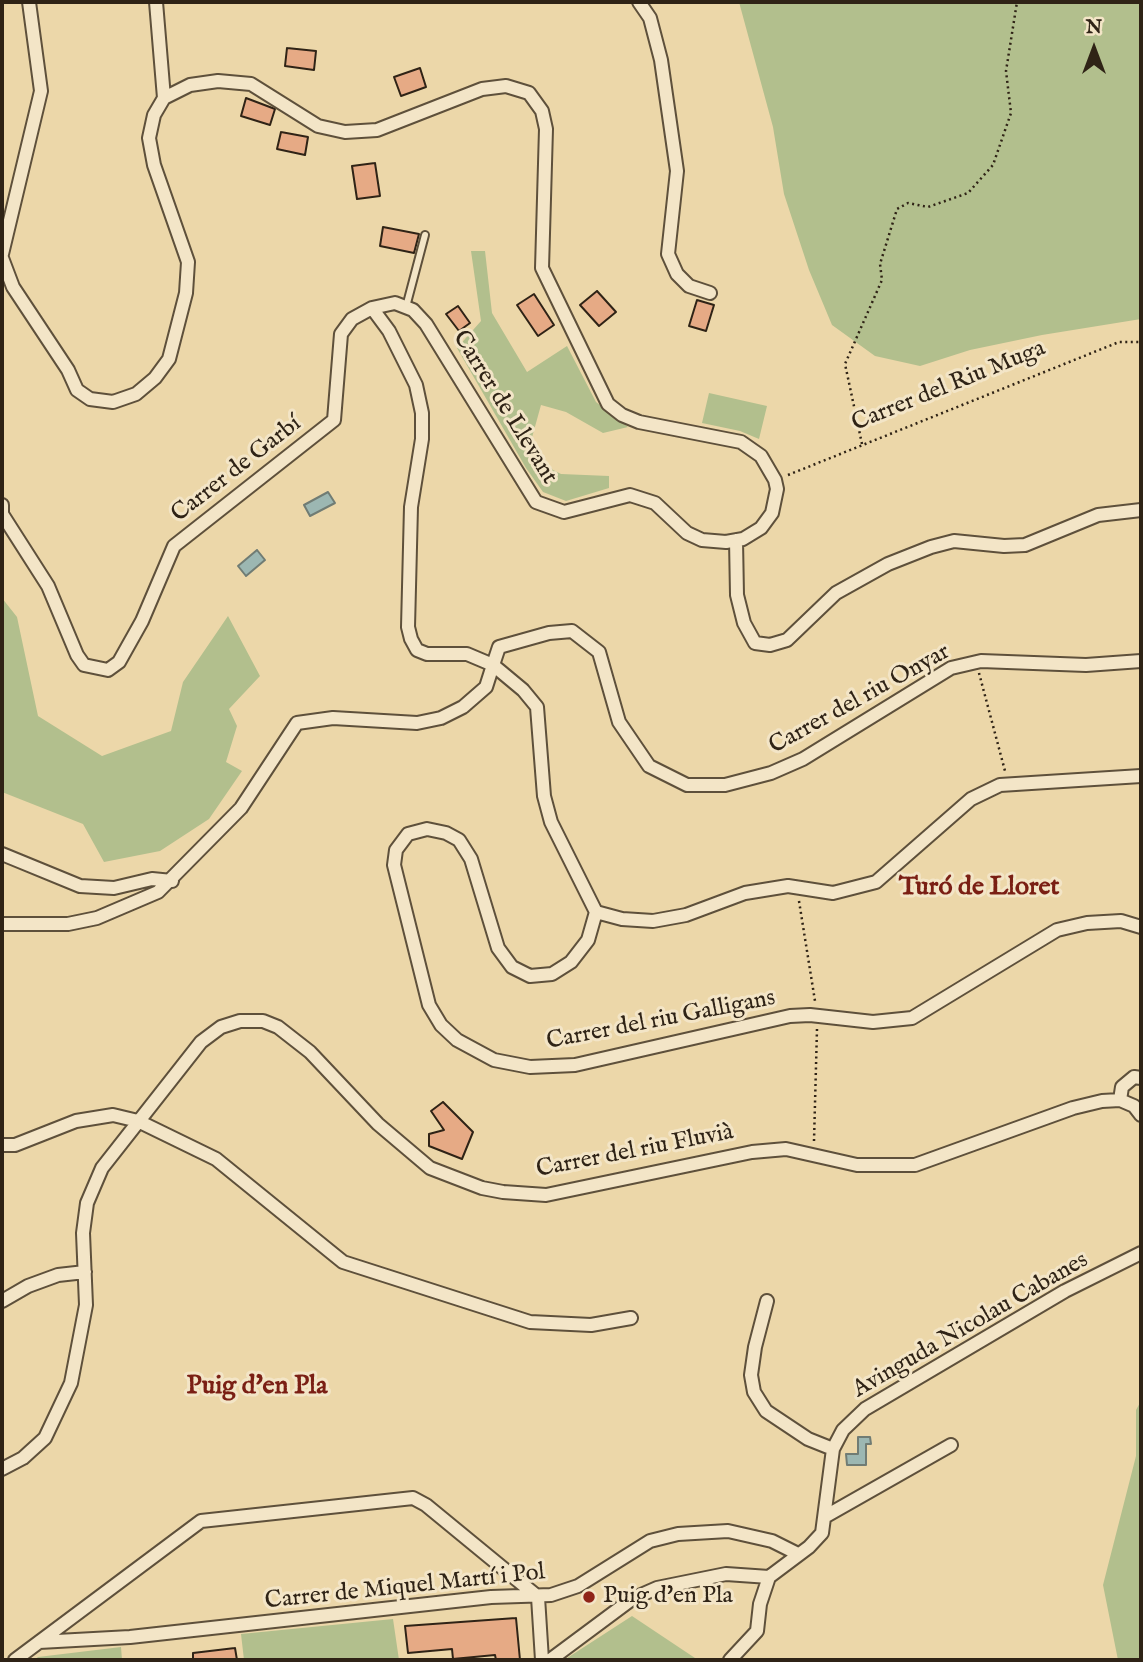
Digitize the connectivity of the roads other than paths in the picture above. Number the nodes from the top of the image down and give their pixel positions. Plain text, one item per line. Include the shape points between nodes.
1 (29, 2) edge
2 (156, 2) edge
3 (639, 2) edge
4 (164, 98) junction
5 (425, 235) dead end
6 (2, 256) edge
7 (710, 293) dead end
8 (406, 307) junction
9 (372, 308) junction
10 (2, 505) edge
11 (1141, 510) edge
12 (736, 540) junction
13 (1141, 661) edge
14 (493, 665) junction
15 (1141, 776) edge
16 (2, 854) edge
17 (172, 881) junction
18 (596, 912) junction
19 (2, 923) edge
20 (1141, 927) edge
21 (1141, 1078) edge
22 (1121, 1100) junction
23 (1141, 1115) edge
24 (138, 1121) junction
25 (2, 1145) edge
26 (1141, 1254) edge
27 (85, 1272) junction
28 (2, 1301) edge
29 (767, 1301) dead end
30 (631, 1318) dead end
31 (951, 1445) dead end
32 (833, 1449) junction
33 (2, 1469) edge
34 (826, 1516) junction
35 (799, 1554) junction
36 (769, 1577) junction
37 (538, 1597) junction
38 (40, 1642) junction
39 (15, 1660) edge
40 (542, 1660) edge
41 (550, 1660) edge
42 (730, 1660) edge

1 - 6 street via 41,92
2 - 4 street
3 - 7 street via 650,18 662,60 677,171 668,254 689,286
4 - 6 street via 149,138 188,262 186,293 169,359 155,378 136,394 113,401 90,399 77,390 13,287
4 - 12 street via 190,85 218,81 251,84 318,126 345,132 377,130 482,89 506,86 529,93 542,111 546,129 542,268 608,404 639,422 741,442 761,456 777,488 772,513 761,528
5 - 8 lane
8 - 9 street via 395,303
8 - 12 street, Carrer de Llevant via 426,324 536,502 564,512 630,495 655,503 702,540
9 - 10 street, Carrer de Garbí via 352,319 341,334 334,420 174,546 142,621 119,662 108,670 84,665 77,655 48,586 2,514
9 - 14 street via 416,385 422,412 411,507 411,639 417,650 427,654 467,654
11 - 12 street via 1098,515 1025,545 954,541 931,547 836,593 787,640 770,645 755,643 744,623 737,595
13 - 14 street, Carrer del riu Onyar via 1086,665 976,662 951,668 803,759 725,785 687,785 649,766 619,722 599,652 572,631 499,647
14 - 17 street via 486,687 441,718 417,723 333,718 297,723 241,808
14 - 18 street via 537,707 544,796 551,822
15 - 18 street via 1000,785 971,799 876,882 833,893 797,887 745,893 686,915 653,921
16 - 17 street via 80,886 114,888 152,879
17 - 19 street via 158,892 97,918 68,924
18 - 20 street, Carrer del riu Galligans via 588,940 570,962 552,974 530,976 512,967 498,948 471,859 459,840 427,829 408,834 396,849 394,865 429,1005 441,1025 457,1040 494,1060 530,1067 575,1065 790,1016 873,1022 912,1018 1057,930 1121,921
21 - 22 street via 1134,1077 1122,1087
22 - 23 street
22 - 24 street, Carrer del riu Fluvià via 1073,1108 915,1165 857,1165 786,1149 546,1195 482,1188 430,1167 379,1125 290,1034 263,1021 240,1021 221,1027 201,1042
24 - 25 street via 113,1115 76,1121 15,1145
24 - 27 street, Carrer del riu Fluvià via 102,1167 87,1203
24 - 30 street via 216,1159 343,1262 530,1322 591,1325
26 - 32 street, Avinguda Nicolau Cabanes via 1065,1291 865,1409 843,1430
27 - 28 street via 58,1275
27 - 33 street, Carrer del riu Fluvià via 86,1305 71,1383 46,1438
29 - 32 street via 751,1375 754,1392 766,1411 808,1439
31 - 34 street
32 - 34 street, Avinguda Nicolau Cabanes
34 - 35 street, Avinguda Nicolau Cabanes via 822,1533
35 - 36 street, Avinguda Nicolau Cabanes
35 - 37 street, Carrer de Miquel Martí i Pol via 772,1541 728,1531 678,1534 636,1549 578,1586
36 - 41 street via 726,1574 657,1588 632,1599
36 - 42 street via 757,1631
37 - 38 street, Carrer de Miquel Martí i Pol via 491,1597 130,1637
37 - 38 street via 413,1498 201,1521
37 - 40 street
38 - 39 street

